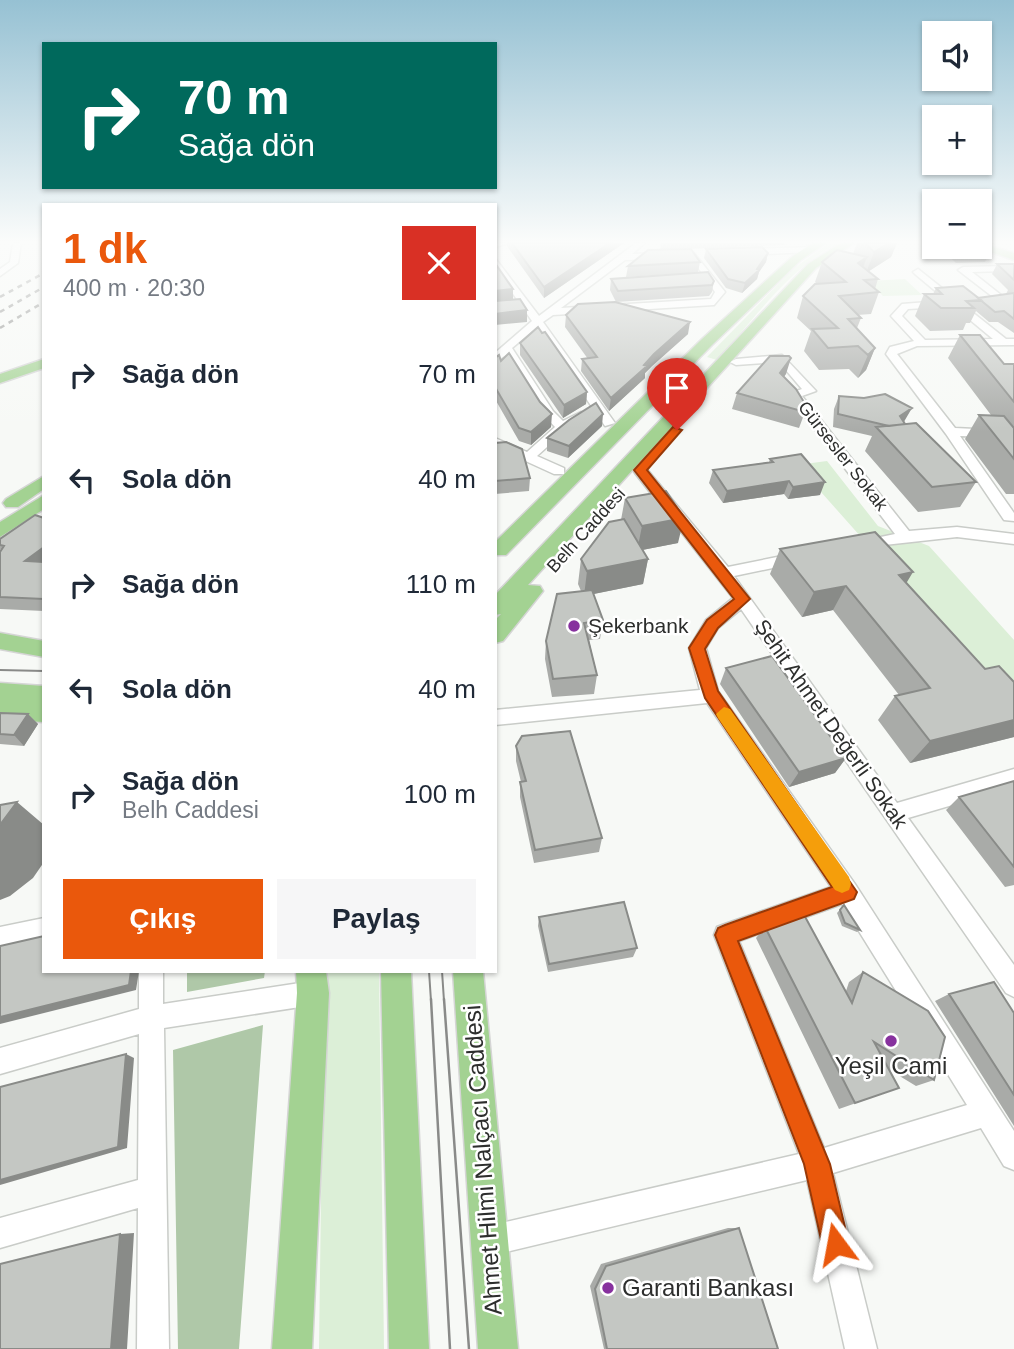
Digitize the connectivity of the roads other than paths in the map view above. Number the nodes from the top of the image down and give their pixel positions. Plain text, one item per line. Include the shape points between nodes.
1 (524, 306) edge
2 (558, 306) edge
3 (649, 306) edge
4 (748, 306) edge
5 (775, 306) edge
6 (906, 306) edge
7 (965, 306) edge
8 (550, 312) junction
9 (539, 320) junction
10 (742, 341) junction
11 (707, 342) junction
12 (1008, 342) edge
13 (922, 343) junction
14 (507, 348) junction
15 (42, 357) edge
16 (497, 357) edge
17 (736, 362) junction
18 (42, 364) edge
19 (0, 371) edge
20 (0, 379) edge
21 (598, 405) junction
22 (609, 423) junction
23 (562, 428) junction
24 (951, 432) junction
25 (499, 443) edge
26 (1014, 454) edge
27 (530, 456) junction
28 (640, 470) junction
29 (559, 471) junction
30 (42, 479) edge
31 (42, 480) edge
32 (0, 500) edge
33 (0, 512) edge
34 (35, 515) edge
35 (1014, 517) edge
36 (0, 531) edge
37 (497, 531) edge
38 (905, 536) junction
39 (0, 537) edge
40 (1014, 539) edge
41 (852, 547) edge
42 (499, 550) dead end
43 (814, 555) edge
44 (724, 573) junction
45 (743, 599) junction
46 (499, 622) edge
47 (0, 641) edge
48 (0, 650) edge
49 (42, 650) edge
50 (42, 650) edge
51 (0, 692) edge
52 (710, 693) junction
53 (42, 695) edge
54 (0, 710) edge
55 (42, 712) edge
56 (497, 718) edge
57 (1014, 778) edge
58 (894, 813) junction
59 (847, 892) junction
60 (42, 929) edge
61 (0, 938) edge
62 (151, 973) edge
63 (396, 973) edge
64 (468, 973) edge
65 (313, 978) edge
66 (1014, 985) edge
67 (150, 1018) junction
68 (0, 1061) edge
69 (988, 1112) junction
70 (1014, 1156) edge
71 (817, 1164) junction
72 (152, 1190) junction
73 (0, 1233) edge
74 (489, 1241) junction
75 (153, 1349) edge
76 (292, 1349) edge
77 (409, 1349) edge
78 (498, 1349) edge
79 (861, 1349) edge

1 - 9 street
2 - 8 street
3 - 8 street
4 - 11 main road
5 - 10 main road, Belh Caddesi
6 - 13 street via 896,316
7 - 12 street
8 - 9 street
9 - 14 street
9 - 21 street
10 - 17 main road, Belh Caddesi
10 - 46 main road, Belh Caddesi via 701,383
11 - 22 main road via 661,373
11 - 42 main road
12 - 13 street
13 - 24 street via 894,349 891,354
14 - 16 street
14 - 23 street
15 - 19 main road
17 - 28 main road, Belh Caddesi
17 - 38 street, Gürsesler Sokak via 782,358 810,391 794,394
18 - 20 main road
21 - 22 street
21 - 23 street
22 - 29 main road
23 - 27 street
24 - 26 street via 992,433
24 - 35 street via 1009,517
25 - 27 street
27 - 29 street
28 - 44 street, Şehit Ahmet Değerli Sokak
28 - 46 main road, Belh Caddesi
29 - 37 main road
30 - 32 main road
31 - 33 main road
34 - 36 main road
34 - 39 main road
38 - 40 street via 953,531 988,532
38 - 41 street
43 - 44 street
44 - 45 street, Şehit Ahmet Değerli Sokak
45 - 52 street via 712,624 697,648
45 - 58 street, Şehit Ahmet Değerli Sokak
47 - 49 main road
48 - 50 main road
51 - 53 main road
52 - 56 street
52 - 59 street
54 - 55 main road
57 - 58 street
58 - 66 street, Şehit Ahmet Değerli Sokak
59 - 69 street
59 - 71 street via 725,935
60 - 61 street
62 - 67 street
63 - 77 main road
64 - 74 main road, Ahmet Hilmi Nalçacı Caddesi
65 - 67 street
65 - 76 main road
67 - 68 street
67 - 72 street
69 - 70 street
69 - 71 street
71 - 74 street
71 - 79 street
72 - 73 street
72 - 75 street
74 - 78 main road, Ahmet Hilmi Nalçacı Caddesi

